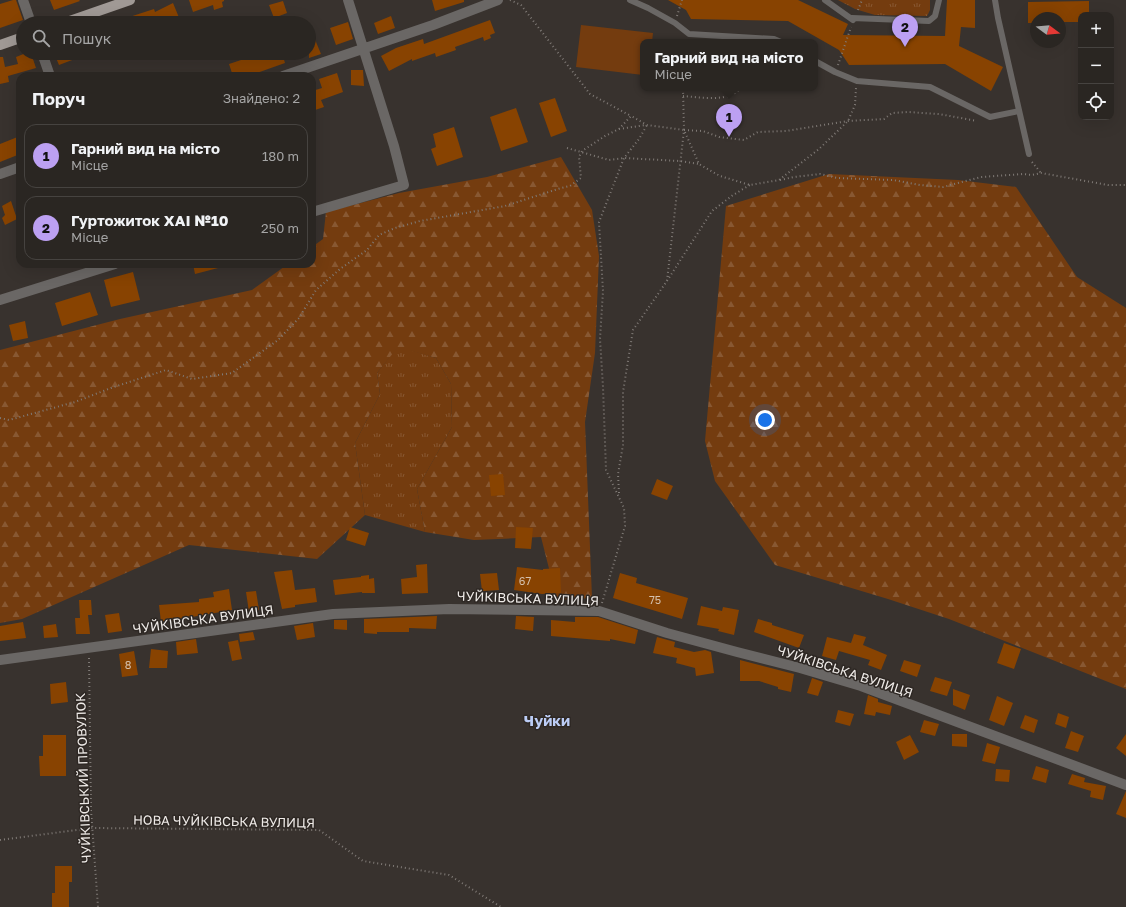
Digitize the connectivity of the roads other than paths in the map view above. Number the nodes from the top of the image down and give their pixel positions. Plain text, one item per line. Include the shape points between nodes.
1 (22, 0) edge
2 (130, 0) edge
3 (348, 0) edge
4 (498, 0) edge
5 (630, 0) edge
6 (825, 0) edge
7 (939, 0) edge
8 (995, 0) edge
9 (28, 16) edge
10 (84, 16) edge
11 (16, 39) edge
12 (774, 39) edge
13 (0, 45) edge
14 (364, 48) junction
15 (44, 60) edge
16 (818, 63) edge
17 (49, 72) edge
18 (295, 72) edge
19 (1019, 111) junction
20 (1029, 154) road end
21 (16, 168) edge
22 (0, 174) edge
23 (316, 211) edge
24 (102, 268) edge
25 (0, 300) edge
26 (0, 660) edge
27 (1126, 785) edge

1 - 9 street
2 - 10 main road
3 - 14 street
4 - 14 street
5 - 12 lane via 675,23 689,34
6 - 7 lane via 853,20 852,18 929,21 935,16
8 - 19 lane
11 - 13 main road
14 - 18 street
14 - 23 street via 404,185
15 - 17 street
16 - 19 lane via 857,81 930,87 990,117
19 - 20 lane
21 - 22 street
24 - 25 street
26 - 27 street, ЧУЙКІВСЬКА ВУЛИЦЯ via 333,614 449,609 599,611 668,633 861,686

